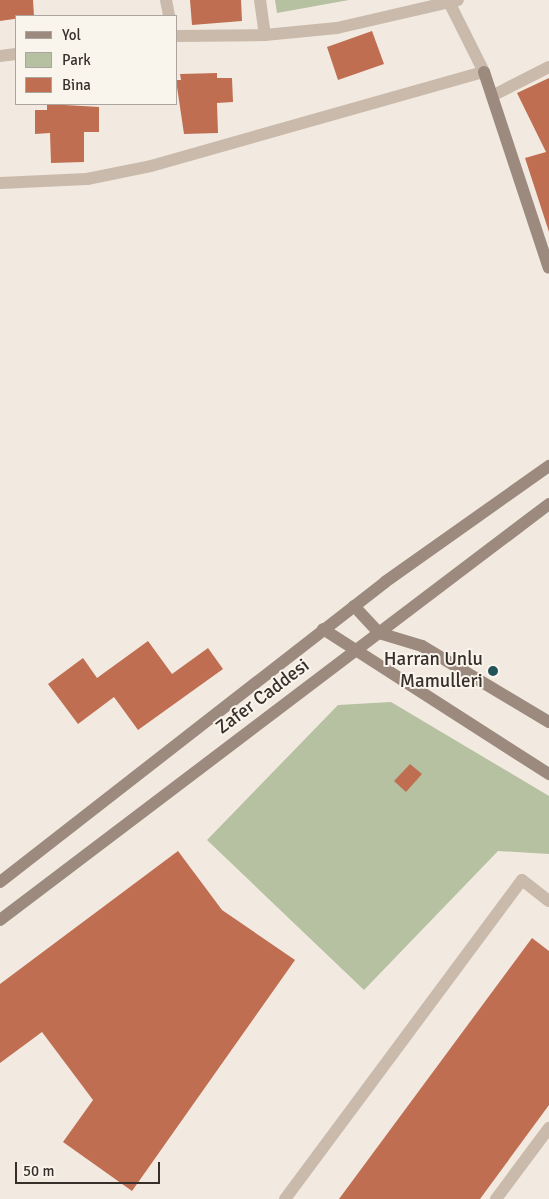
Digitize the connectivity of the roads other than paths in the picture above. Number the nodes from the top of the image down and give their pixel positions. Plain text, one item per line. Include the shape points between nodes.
1 (166, 0) edge
2 (260, 0) edge
3 (454, 2) edge
4 (411, 4) edge
5 (169, 15) edge
6 (265, 35) junction
7 (178, 36) edge
8 (15, 54) edge
9 (0, 56) edge
10 (549, 67) edge
11 (484, 72) junction
12 (492, 96) junction
13 (0, 183) edge
14 (549, 268) edge
15 (549, 466) edge
16 (549, 504) edge
17 (354, 606) junction
18 (323, 629) junction
19 (379, 632) junction
20 (355, 651) junction
21 (549, 722) edge
22 (549, 774) edge
23 (0, 882) edge
24 (549, 901) edge
25 (0, 920) edge
26 (549, 1128) edge
27 (285, 1199) edge
28 (496, 1199) edge

1 - 5 street
2 - 6 street
3 - 4 street
3 - 11 street
4 - 6 street via 337,28
6 - 7 street
8 - 9 street
10 - 12 street
11 - 12 main road
11 - 13 street via 151,166 87,179
12 - 14 main road
15 - 17 main road, Zafer Caddesi
16 - 19 main road, Zafer Caddesi
17 - 18 main road, Zafer Caddesi
17 - 19 main road
18 - 20 main road
18 - 23 main road, Zafer Caddesi
19 - 20 main road, Zafer Caddesi
19 - 21 main road via 422,646
20 - 22 main road
20 - 25 main road, Zafer Caddesi
24 - 27 street via 522,880
26 - 28 street

